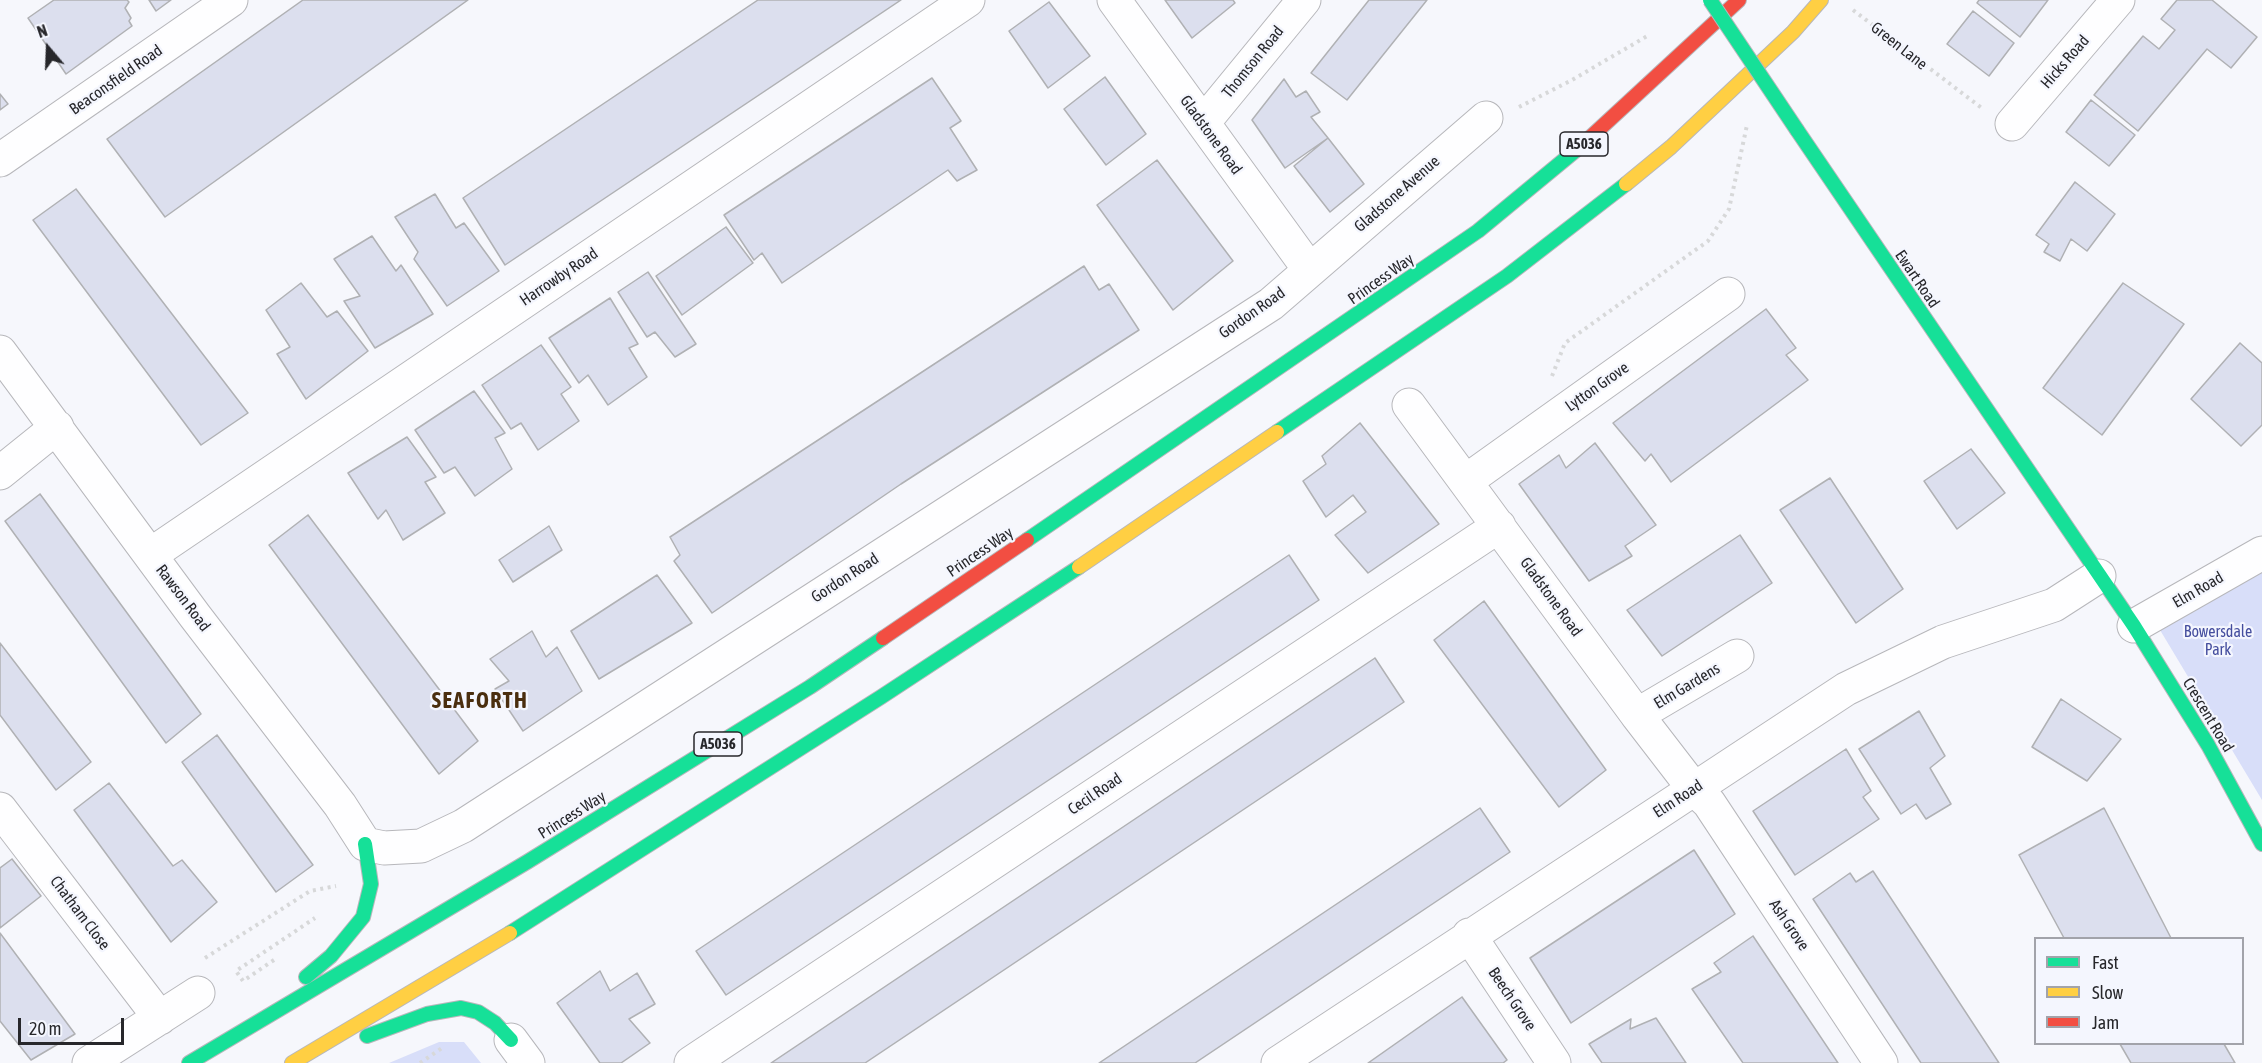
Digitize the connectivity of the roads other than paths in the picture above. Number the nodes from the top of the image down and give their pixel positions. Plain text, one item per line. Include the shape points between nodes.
1 (231, 0) edge
2 (968, 0) edge
3 (1114, 0) edge
4 (1304, 0) edge
5 (1710, 0) edge
6 (1739, 0) edge
7 (1821, 0) edge
8 (2118, 0) edge
9 (1486, 118) road end
10 (1203, 123) junction
11 (2012, 124) road end
12 (0, 160) edge
13 (1309, 270) junction
14 (1728, 294) dead end
15 (0, 352) edge
16 (1408, 405) dead end
17 (57, 427) junction
18 (0, 473) edge
19 (1466, 481) junction
20 (1499, 526) junction
21 (2262, 553) edge
22 (150, 555) junction
23 (2099, 576) junction
24 (2134, 626) junction
25 (1737, 656) dead end
26 (1637, 715) junction
27 (1694, 789) junction
28 (0, 809) edge
29 (365, 844) junction
30 (2262, 844) edge
31 (1469, 935) junction
32 (198, 978) road end
33 (160, 1018) junction
34 (230, 1039) junction
35 (520, 1052) edge
36 (89, 1063) edge
37 (189, 1063) edge
38 (292, 1063) edge
39 (302, 1063) edge
40 (691, 1063) edge
41 (1278, 1063) edge
42 (1554, 1063) edge
43 (1881, 1063) edge

1 - 12 street, Beaconsfield Road
2 - 22 street, Harrowby Road
3 - 10 street, Gladstone Road
4 - 10 street, Thomson Road
5 - 23 main road, Ewart Road, bridge
6 - 34 main road, Princess Way / A5036 via 1603,128 1478,231 1308,350 810,687
7 - 38 main road via 1793,32 1671,147 1498,283 1104,550 821,735 520,927
8 - 11 street, Hicks Road
9 - 13 street, Gladstone Avenue
10 - 13 street, Gladstone Road
13 - 29 street, Gordon Road via 1271,304 463,826 421,846 384,848
14 - 19 street, Lytton Grove
15 - 17 street, Rawson Road
16 - 19 street, Gladstone Road
17 - 18 street
17 - 22 street, Rawson Road
19 - 20 street, Gladstone Road
20 - 26 street, Gladstone Road
20 - 40 street, Cecil Road
21 - 24 street, Elm Road
22 - 29 street, Rawson Road via 340,805
23 - 24 main road, Crescent Road
23 - 27 street, Elm Road via 2054,605 1964,634 1876,672
24 - 30 main road, Crescent Road via 2208,745
25 - 26 street, Elm Gardens
26 - 27 street, Gladstone Road
27 - 31 street, Elm Road
27 - 43 street, Ash Grove via 1709,803
28 - 33 street, Chatham Close
29 - 34 main road via 371,884 363,918 331,956
31 - 41 street, Elm Road
31 - 42 street, Beech Grove
32 - 33 street
33 - 36 street
34 - 37 main road, Princess Way / A5036
35 - 39 main road via 495,1023 478,1012 461,1008 401,1023

